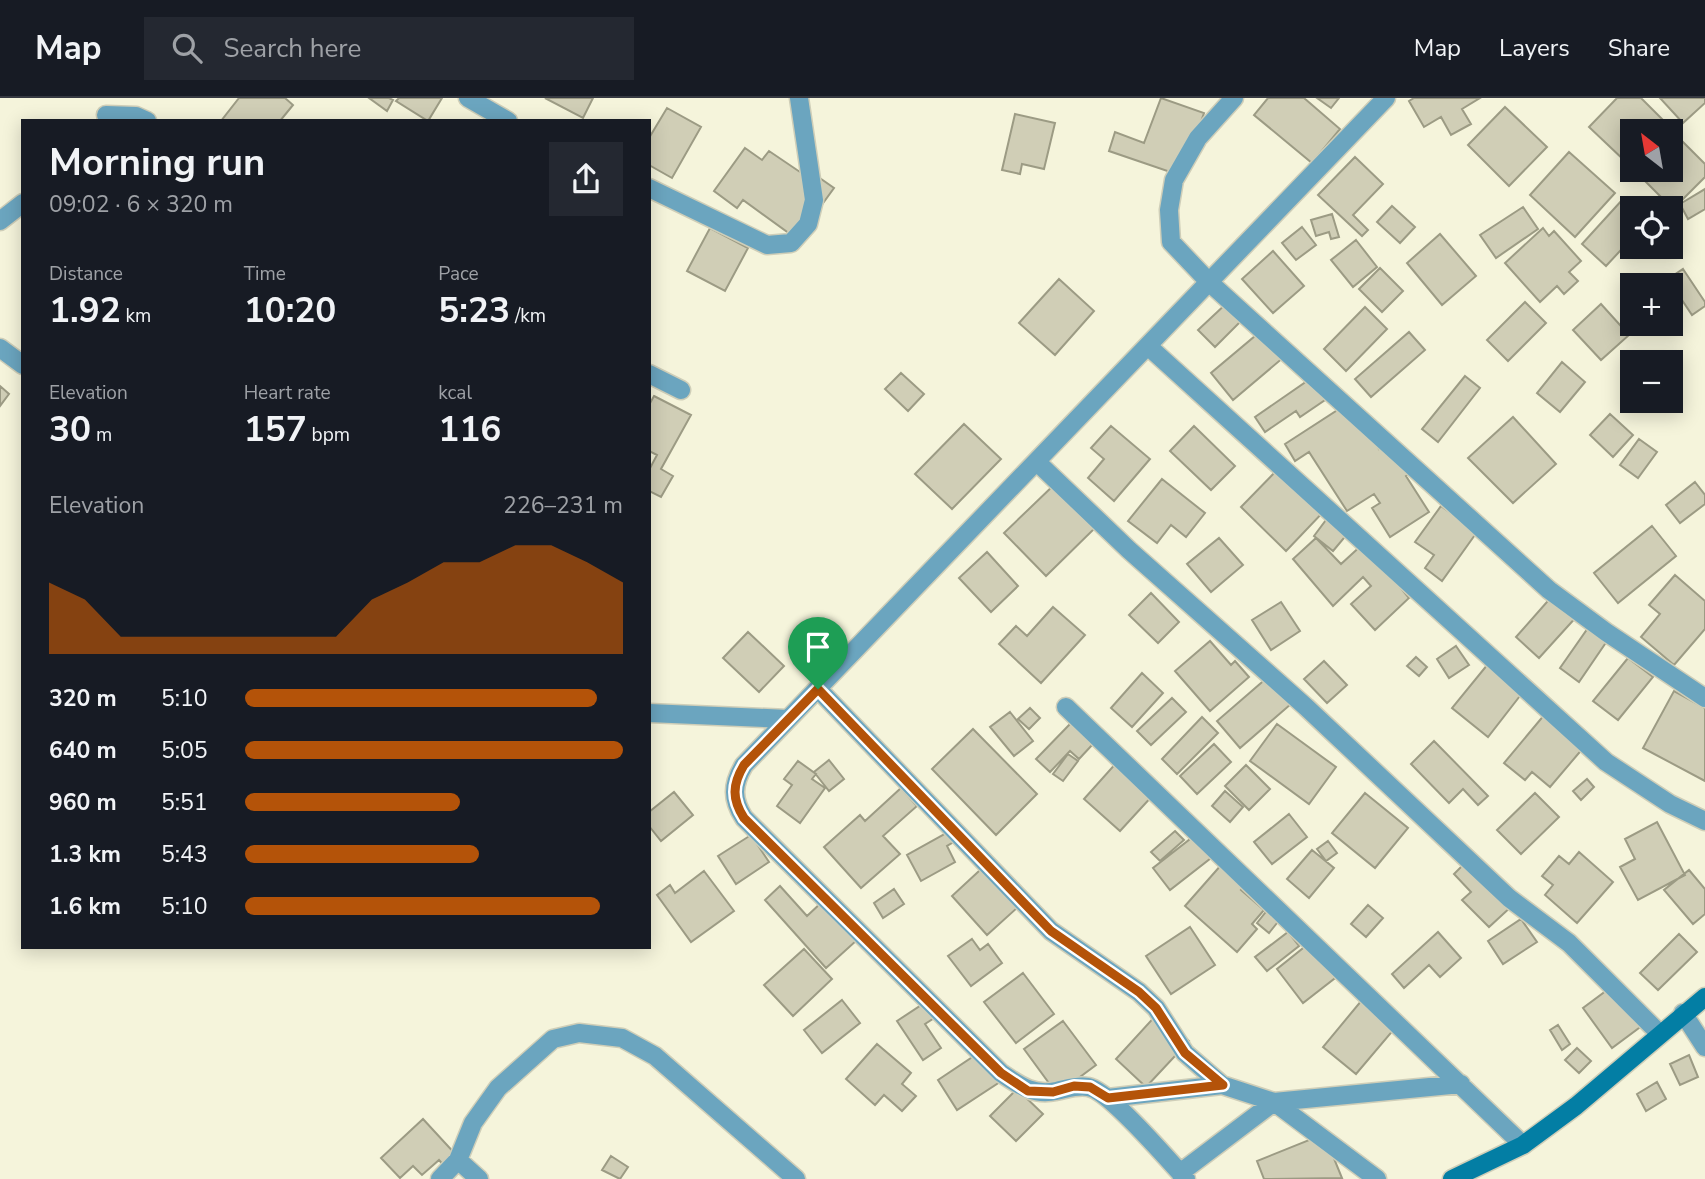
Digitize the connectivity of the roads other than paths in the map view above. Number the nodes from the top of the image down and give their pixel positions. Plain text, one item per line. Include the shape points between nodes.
1 (117, 98) edge
2 (468, 98) edge
3 (799, 98) edge
4 (1234, 98) edge
5 (1386, 98) edge
6 (104, 118) edge
7 (143, 119) edge
8 (505, 119) edge
9 (651, 189) edge
10 (21, 206) edge
11 (0, 221) edge
12 (1210, 283) junction
13 (1149, 346) junction
14 (0, 348) edge
15 (21, 364) edge
16 (651, 375) edge
17 (681, 390) dead end
18 (1038, 463) junction
19 (818, 689) junction
20 (1705, 698) edge
21 (1066, 706) dead end
22 (651, 713) edge
23 (788, 719) junction
24 (1705, 821) edge
25 (1705, 997) edge
26 (1684, 1013) junction
27 (1660, 1034) junction
28 (1705, 1047) edge
29 (1461, 1084) junction
30 (1223, 1085) junction
31 (1108, 1098) junction
32 (1274, 1102) junction
33 (1523, 1145) junction
34 (458, 1160) junction
35 (1183, 1176) edge
36 (440, 1179) edge
37 (479, 1179) edge
38 (796, 1179) edge
39 (1377, 1179) edge
40 (1452, 1179) edge

1 - 6 street
2 - 8 street
3 - 9 street via 814,200 808,224 791,243 767,244
4 - 12 street via 1198,138 1174,180 1169,210 1171,242
5 - 12 street
6 - 7 street
10 - 11 street
12 - 13 street
12 - 20 street via 1549,590
13 - 18 street
13 - 24 street via 1606,762
14 - 15 street
16 - 17 street
18 - 19 street
18 - 27 street via 1509,898 1569,943
19 - 23 street
19 - 30 street via 1051,931 1139,992 1156,1008 1185,1053
21 - 29 street
22 - 23 street
23 - 31 street via 735,780 735,803 744,818 1001,1073 1028,1091 1090,1087
25 - 26 street
26 - 27 street
26 - 28 street
27 - 33 street
29 - 32 street
29 - 33 street
30 - 31 street
30 - 32 street
31 - 35 street
32 - 35 street
32 - 39 street
33 - 40 street
34 - 36 street
34 - 37 street
34 - 38 street via 473,1123 498,1088 553,1039 579,1033 622,1038 655,1056

